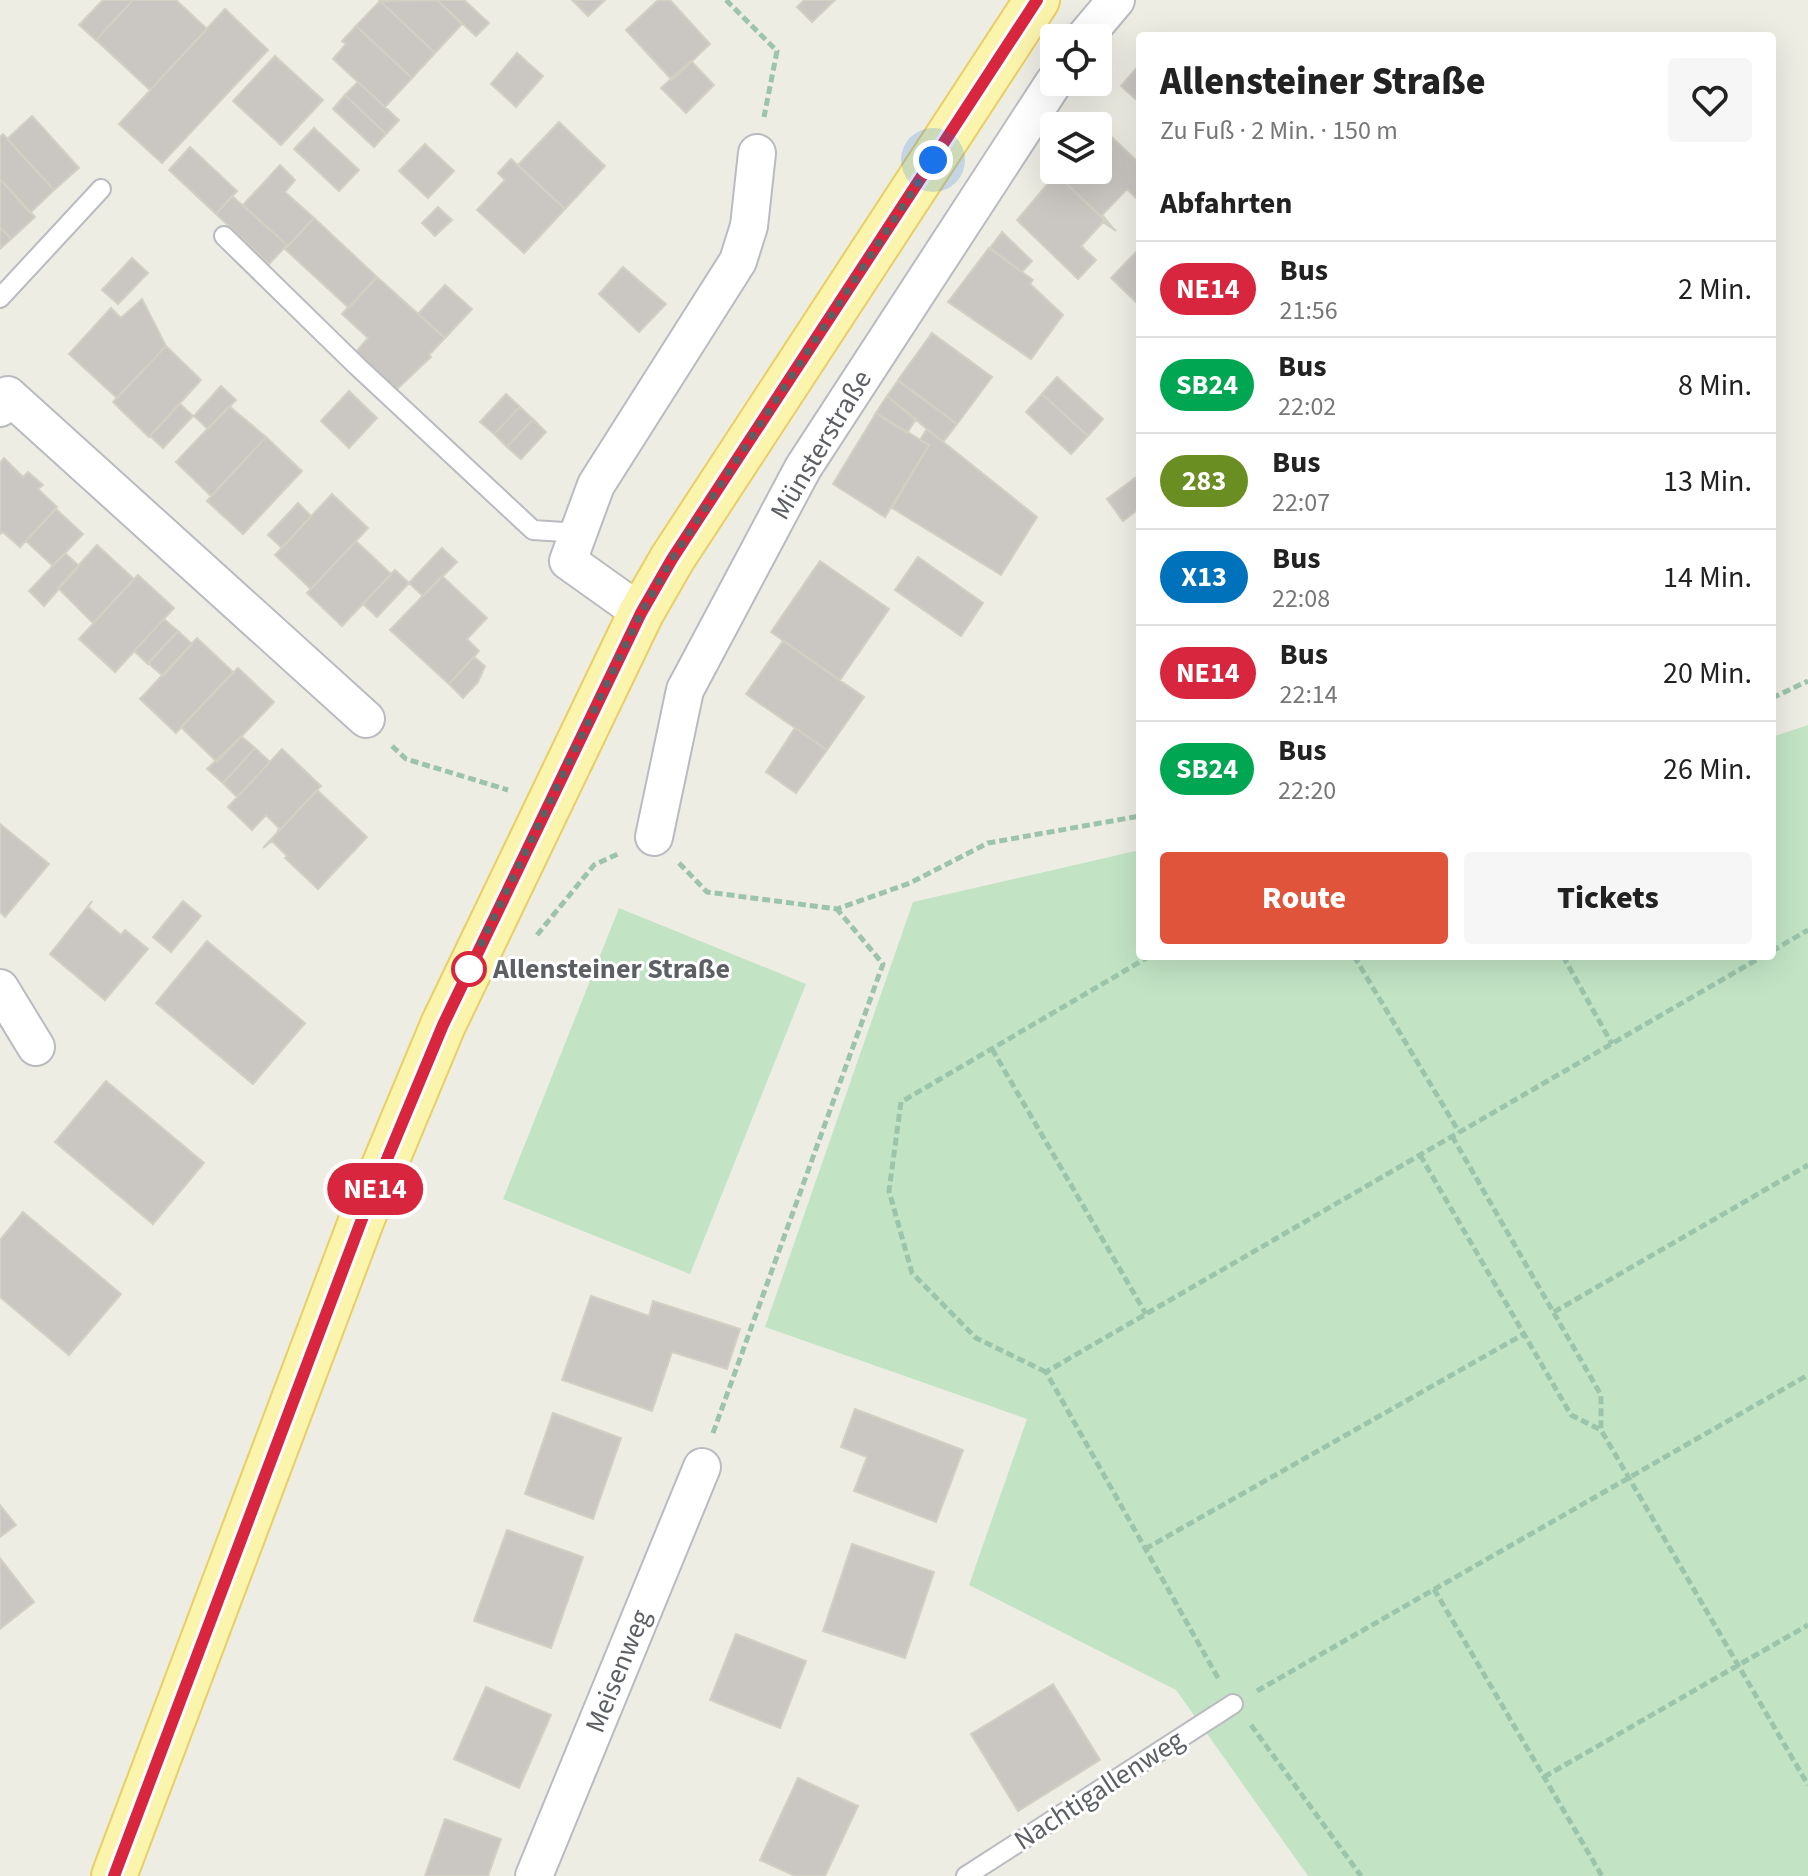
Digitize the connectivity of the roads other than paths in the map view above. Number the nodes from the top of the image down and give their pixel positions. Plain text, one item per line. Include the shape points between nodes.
1 (1037, 0) edge
2 (1116, 0) edge
3 (1096, 24) edge
4 (1045, 96) edge
5 (757, 153) road end
6 (101, 189) dead end
7 (224, 236) dead end
8 (0, 298) edge
9 (0, 408) edge
10 (579, 533) junction
11 (641, 613) junction
12 (366, 719) road end
13 (654, 837) road end
14 (0, 988) edge
15 (36, 1047) dead end
16 (702, 1467) road end
17 (1233, 1704) road end
18 (114, 1876) edge
19 (534, 1876) edge
20 (966, 1876) edge

1 - 11 main road
2 - 3 street
4 - 13 street, Münsterstraße via 803,468 685,690
5 - 10 street via 749,226 738,261 596,485
6 - 8 lane
7 - 10 lane via 533,530
9 - 12 street via 8,395
10 - 11 street via 568,561
11 - 18 main road via 443,1025 362,1219
14 - 15 street
16 - 19 street, Meisenweg
17 - 20 lane, Nachtigallenweg

